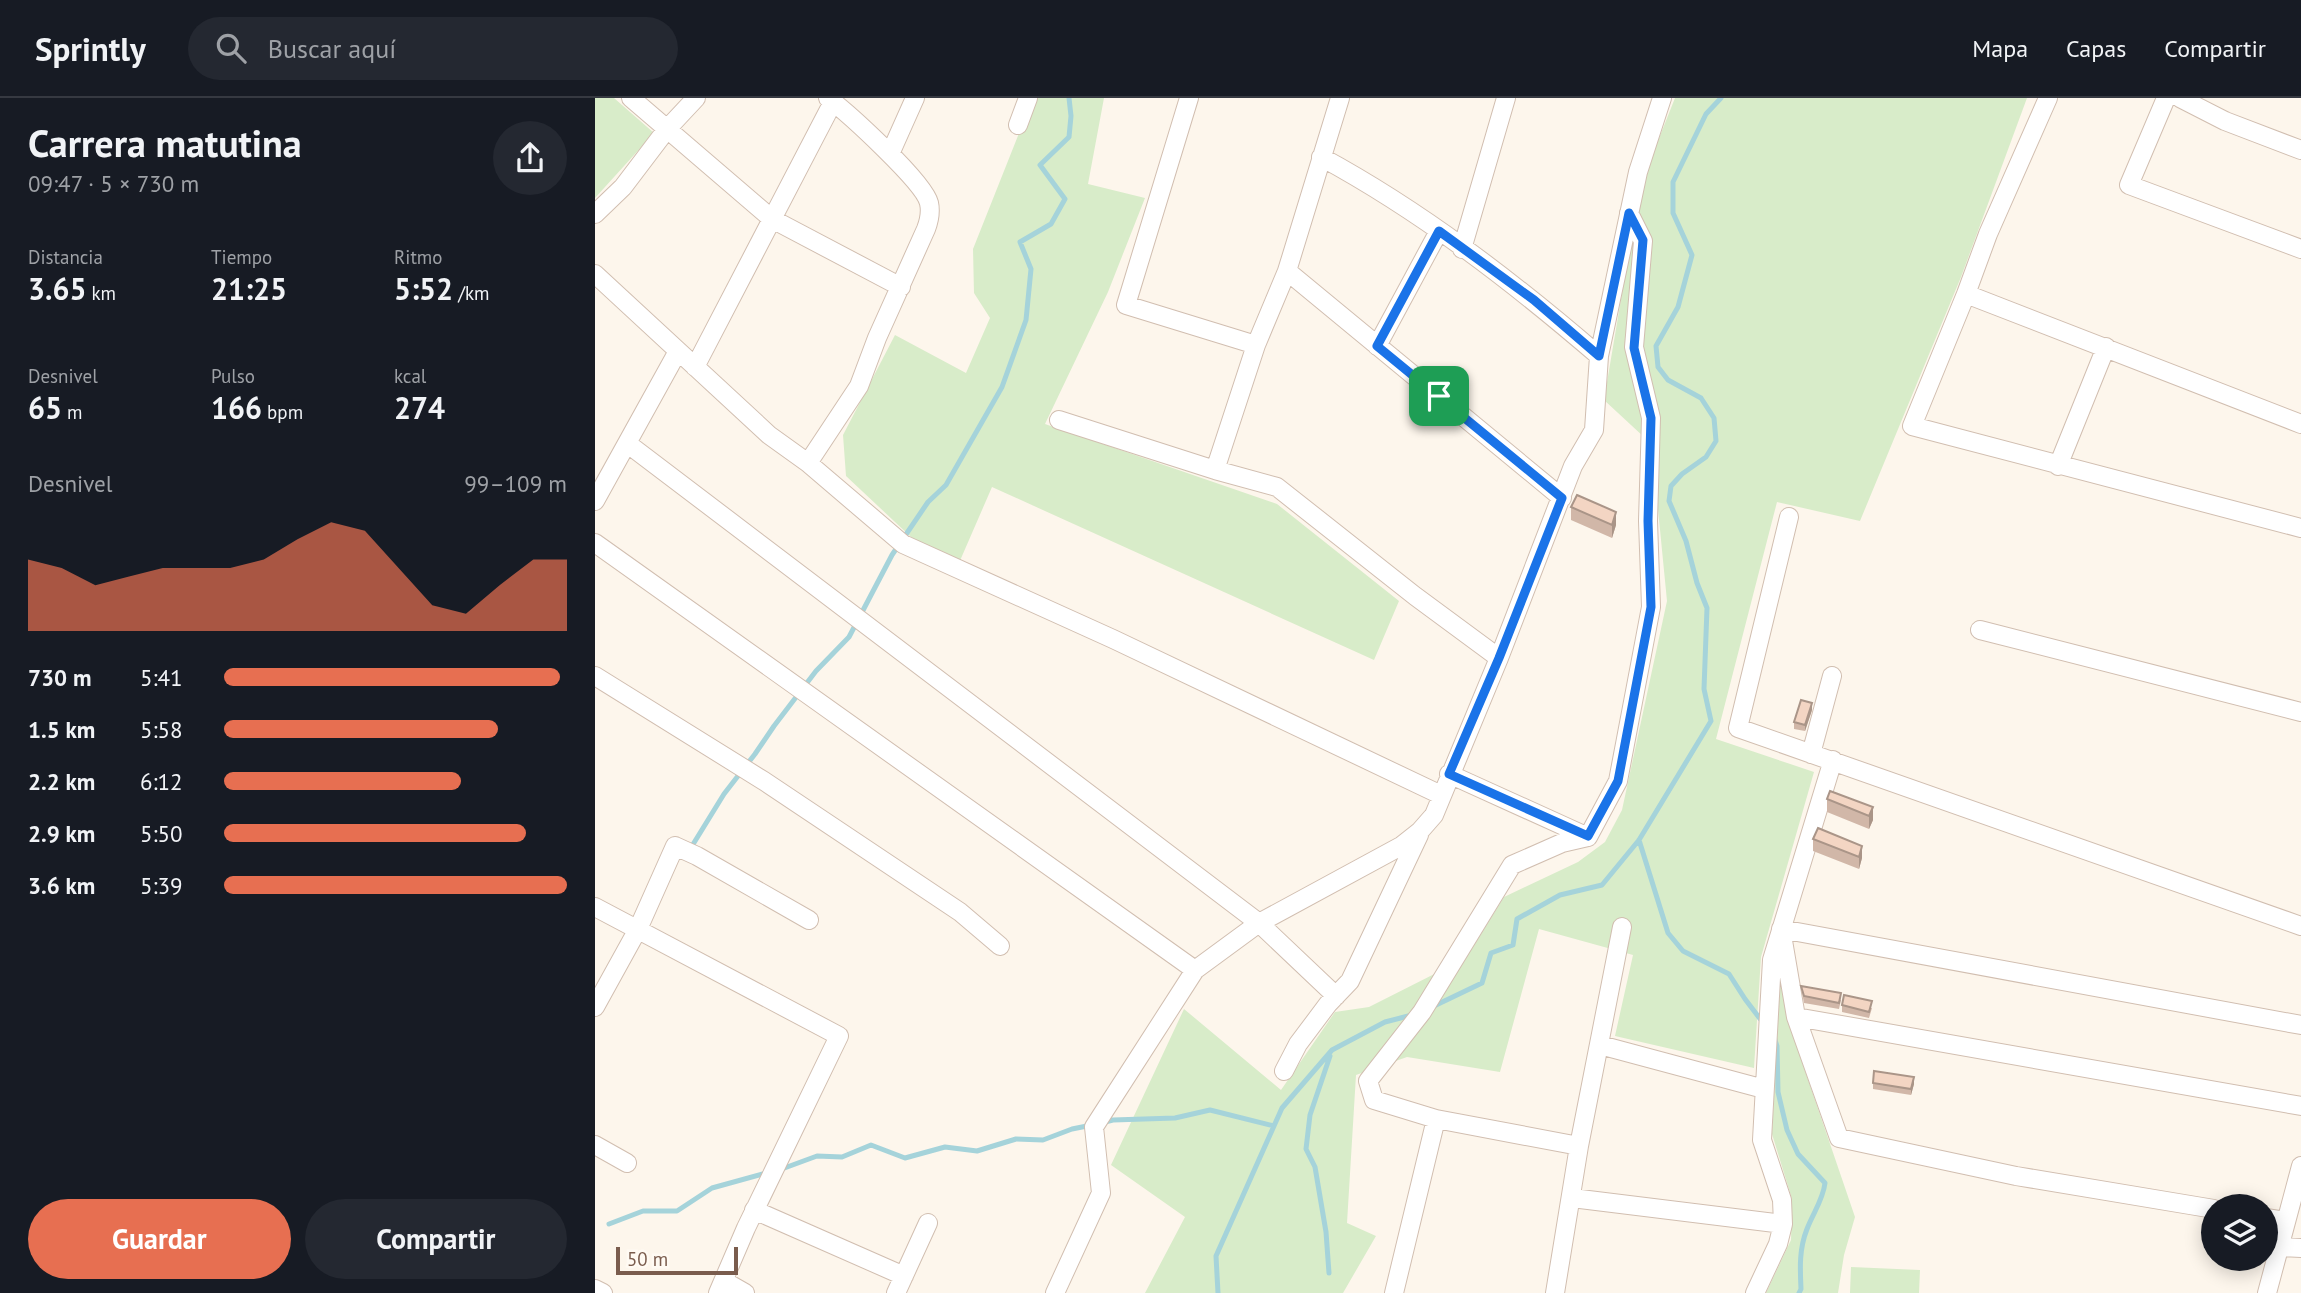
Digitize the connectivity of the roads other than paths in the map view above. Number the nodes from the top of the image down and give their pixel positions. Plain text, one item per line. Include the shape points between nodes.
1 (631, 98) edge
2 (696, 98) edge
3 (915, 98) edge
4 (1028, 98) edge
5 (1189, 98) edge
6 (1340, 98) edge
7 (1506, 98) edge
8 (1662, 98) edge
9 (2048, 98) edge
10 (2166, 98) edge
11 (2180, 98) edge
12 (831, 100) edge
13 (1019, 125) dead end
14 (667, 129) junction
15 (2301, 150) edge
16 (890, 154) junction
17 (1321, 157) junction
18 (1629, 213) junction
19 (595, 214) edge
20 (772, 219) junction
21 (1439, 231) junction
22 (1462, 249) junction
23 (2301, 249) edge
24 (1287, 271) junction
25 (595, 274) edge
26 (901, 286) junction
27 (1966, 294) junction
28 (1256, 345) junction
29 (1377, 346) junction
30 (2106, 347) junction
31 (678, 351) junction
32 (1599, 356) junction
33 (695, 367) junction
34 (1059, 420) dead end
35 (2301, 424) edge
36 (628, 444) junction
37 (808, 463) junction
38 (2059, 466) junction
39 (1215, 470) junction
40 (1562, 498) junction
41 (595, 500) edge
42 (1789, 517) dead end
43 (2301, 528) edge
44 (595, 543) edge
45 (1980, 630) dead end
46 (1499, 658) junction
47 (595, 676) edge
48 (1832, 676) dead end
49 (2301, 712) edge
50 (1811, 754) junction
51 (1833, 760) junction
52 (1449, 774) junction
53 (1441, 794) junction
54 (1420, 831) junction
55 (1588, 836) junction
56 (595, 907) edge
57 (809, 920) dead end
58 (1259, 923) junction
59 (2301, 926) edge
60 (1622, 927) dead end
61 (638, 929) junction
62 (1781, 929) junction
63 (1000, 946) dead end
64 (1195, 970) junction
65 (1336, 996) junction
66 (595, 1007) edge
67 (1796, 1017) junction
68 (2301, 1025) edge
69 (1600, 1045) junction
70 (1284, 1071) dead end
71 (1764, 1088) junction
72 (2301, 1107) edge
73 (1436, 1119) junction
74 (595, 1145) edge
75 (1579, 1146) junction
76 (627, 1163) dead end
77 (2301, 1166) edge
78 (1572, 1198) junction
79 (2201, 1207) edge
80 (754, 1210) junction
81 (2278, 1220) edge
82 (2285, 1221) junction
83 (928, 1223) dead end
84 (1783, 1224) junction
85 (2278, 1247) joint
86 (2301, 1248) edge
87 (2272, 1271) edge
88 (904, 1276) junction
89 (721, 1287) edge
90 (595, 1289) edge
91 (603, 1293) edge
92 (745, 1293) edge
93 (896, 1293) edge
94 (1055, 1293) edge
95 (1394, 1293) edge
96 (1555, 1293) edge
97 (1755, 1293) edge
98 (2267, 1293) edge

1 - 14 street
2 - 14 street
3 - 16 street
4 - 13 street
5 - 28 street via 1126,305
6 - 17 street
7 - 22 street
8 - 18 street via 1637,172
9 - 27 street
10 - 23 street via 2129,185
11 - 15 street
12 - 16 street
12 - 20 street
14 - 19 street via 623,187
14 - 20 street
16 - 26 street via 928,200 930,216
17 - 21 street
17 - 24 street
18 - 32 street
18 - 55 street via 1643,240 1634,348 1651,418 1651,607 1618,781
20 - 26 street
20 - 33 street
21 - 22 street
21 - 29 street
22 - 32 street via 1534,300
24 - 28 street
24 - 29 street
25 - 31 street
26 - 37 street via 859,386
27 - 30 street
27 - 38 street via 1912,426
28 - 39 street
29 - 40 street
30 - 35 street
30 - 38 street
31 - 33 street
31 - 36 street
32 - 40 street via 1594,430 1573,466
33 - 37 street via 769,435
34 - 39 street
36 - 41 street
36 - 58 street
37 - 53 street via 903,544
38 - 43 street
39 - 46 street via 1277,488
40 - 46 street
42 - 50 street via 1738,728
44 - 64 street
45 - 49 street
46 - 52 street
47 - 63 street via 764,781 960,912
48 - 50 street
50 - 51 street
51 - 59 street
51 - 62 street
52 - 53 street
52 - 55 street
53 - 54 street via 1434,815
54 - 58 street via 1401,846
54 - 65 street via 1350,981
55 - 73 street via 1511,865 1422,1012 1368,1081 1374,1100
56 - 61 street
57 - 61 street via 675,846
58 - 64 street
58 - 65 street
60 - 69 street
61 - 66 street
61 - 80 street via 839,1036
62 - 67 street
62 - 68 street
62 - 71 street via 1772,960
64 - 94 street via 1094,1127 1101,1194
65 - 70 street via 1298,1044
67 - 72 street
67 - 79 street via 1839,1138 2016,1176
69 - 71 street
69 - 75 street
71 - 84 street via 1762,1140 1782,1200
73 - 75 street
73 - 95 street
74 - 76 street
75 - 78 street
77 - 82 street
78 - 84 street
78 - 96 street
80 - 88 street
80 - 89 street
81 - 82 street
82 - 85 street
83 - 88 street
84 - 97 street
85 - 86 street
87 - 98 street
88 - 93 street
89 - 92 street
90 - 91 street

